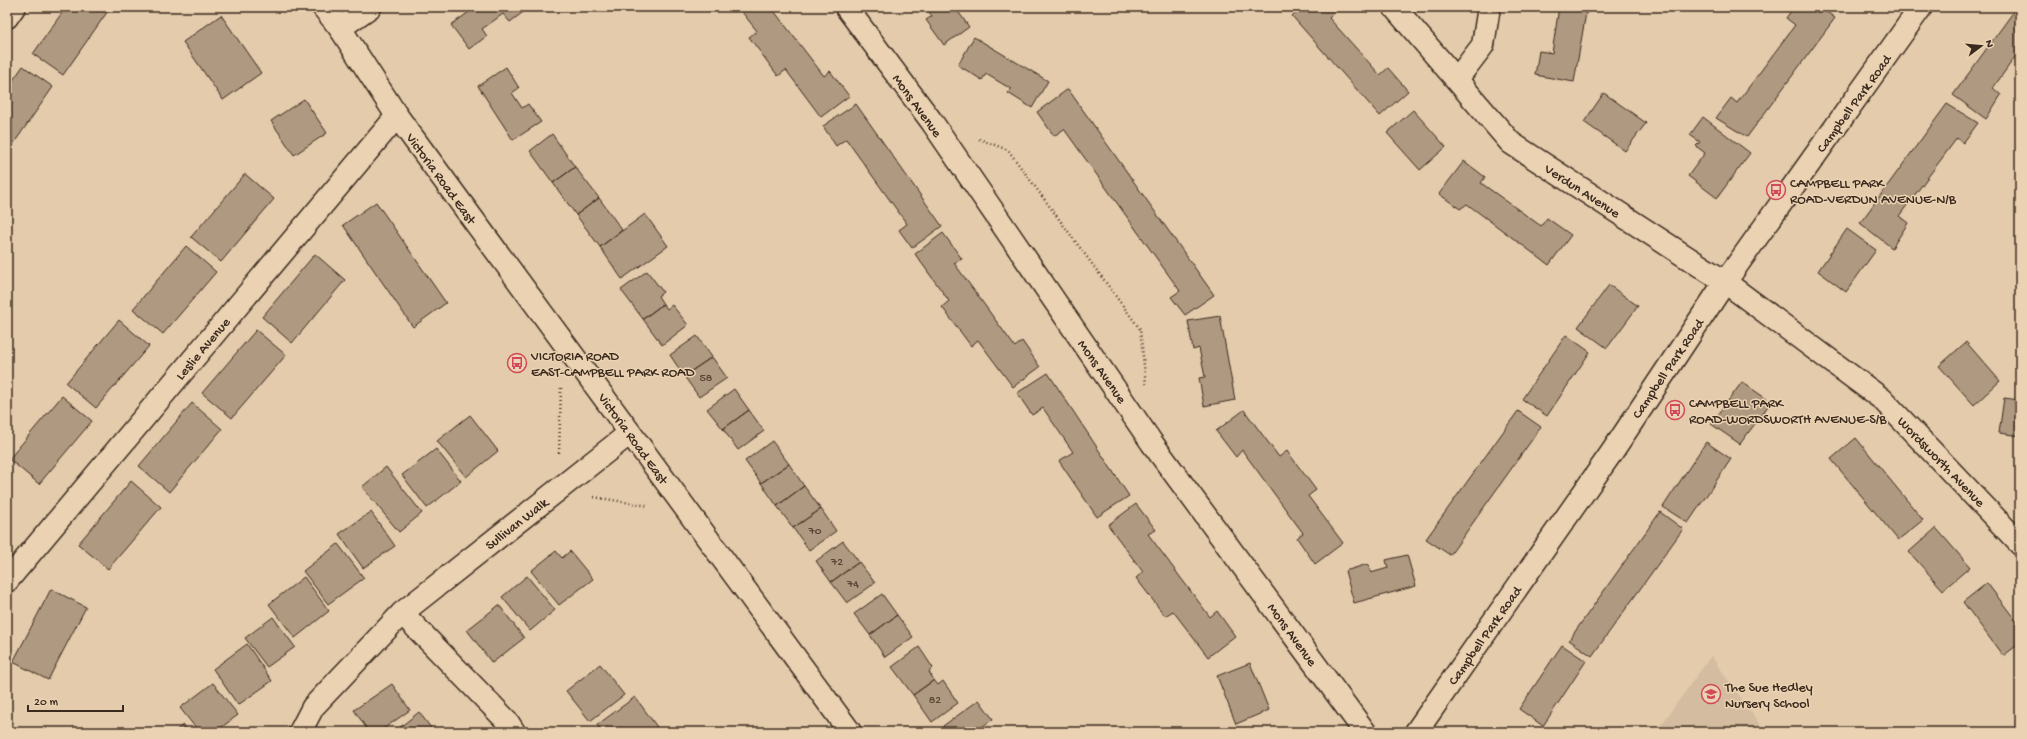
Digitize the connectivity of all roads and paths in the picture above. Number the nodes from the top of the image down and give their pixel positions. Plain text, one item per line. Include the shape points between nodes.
1 (14, 7) edge
2 (323, 7) edge
3 (370, 7) edge
4 (846, 7) edge
5 (1394, 7) edge
6 (1489, 7) edge
7 (1921, 7) edge
8 (7, 17) edge
9 (340, 28) junction
10 (1457, 79) junction
11 (397, 116) junction
12 (974, 137) dead end
13 (1725, 282) junction
14 (1147, 390) dead end
15 (630, 433) junction
16 (2018, 537) edge
17 (7, 581) edge
18 (402, 613) junction
19 (300, 732) edge
20 (514, 732) edge
21 (850, 732) edge
22 (1365, 732) edge
23 (1416, 732) edge

1 - 8 street
2 - 9 street, Victoria Road East
3 - 9 street
4 - 22 street, Mons Avenue via 932,122 1152,442
5 - 10 street, Verdun Avenue
6 - 10 street via 1483,45
7 - 13 street, Campbell Park Road
9 - 11 street, Victoria Road East
10 - 13 street, Verdun Avenue via 1510,143
11 - 15 street, Victoria Road East
11 - 17 street, Leslie Avenue
12 - 14 path via 1008,150 1140,329
13 - 16 street, Wordsworth Avenue via 1882,399
13 - 23 street, Campbell Park Road via 1612,452
15 - 18 street, Sullivan Walk
15 - 21 street, Victoria Road East
18 - 19 street, Sullivan Walk via 313,707
18 - 20 street via 508,721

